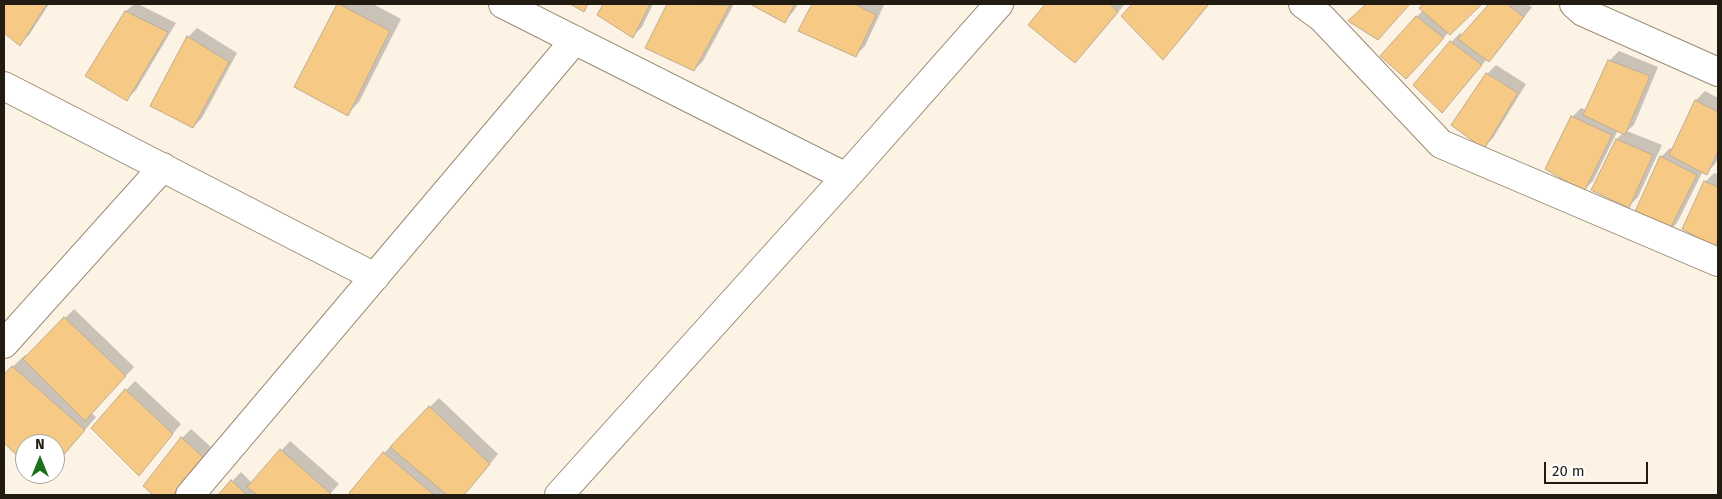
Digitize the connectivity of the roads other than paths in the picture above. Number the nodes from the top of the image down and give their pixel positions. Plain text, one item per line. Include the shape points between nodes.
1 (503, 4) edge
2 (999, 4) edge
3 (1574, 4) edge
4 (1320, 8) edge
5 (576, 40) junction
6 (1718, 72) edge
7 (4, 86) edge
8 (163, 167) junction
9 (846, 177) junction
10 (1718, 262) edge
11 (375, 277) junction
12 (4, 344) edge
13 (190, 495) edge
14 (558, 495) edge

1 - 5 street
2 - 9 street
3 - 6 street via 1583,12
4 - 10 street via 1441,144
5 - 9 street
5 - 11 street
7 - 8 street
8 - 11 street
8 - 12 street
9 - 14 street
11 - 13 street

